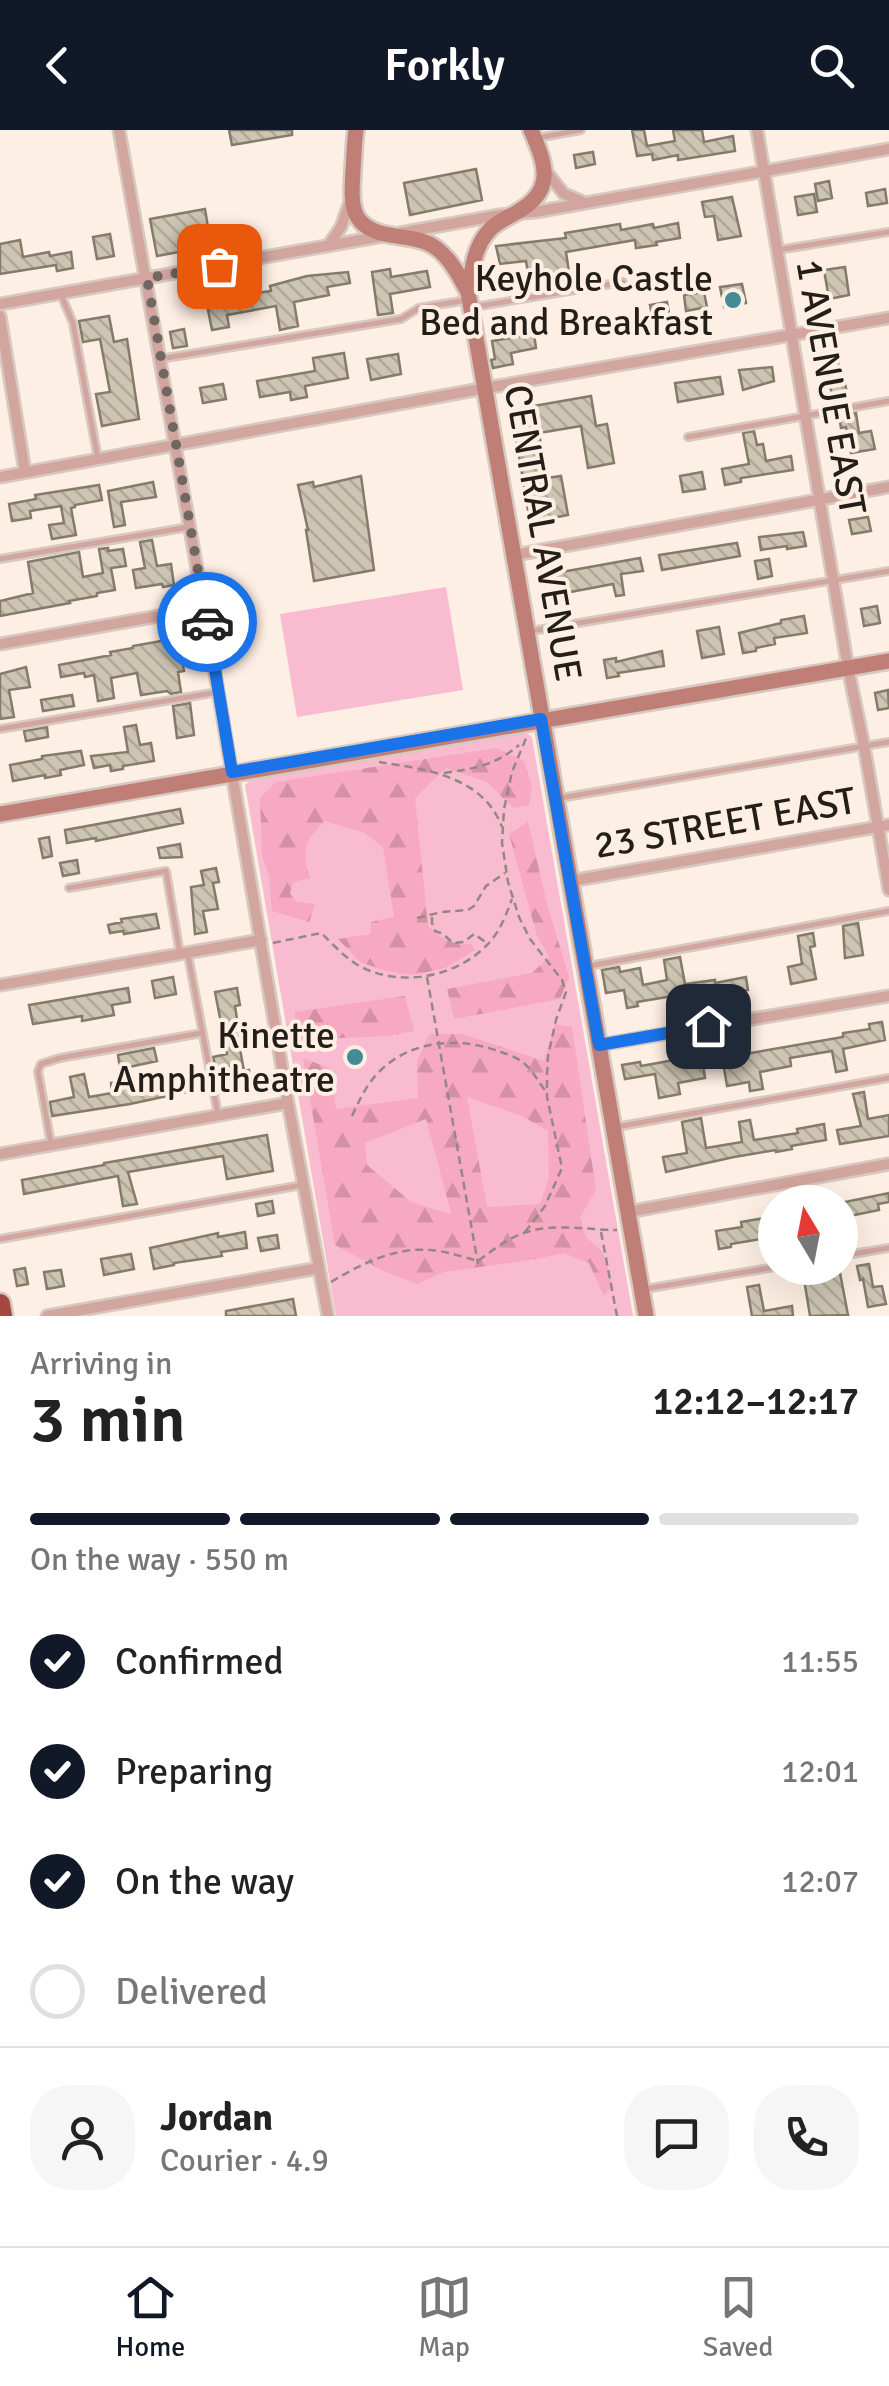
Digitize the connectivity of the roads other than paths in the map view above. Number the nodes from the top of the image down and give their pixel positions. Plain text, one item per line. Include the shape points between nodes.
1 (120, 130) edge
2 (580, 130) edge
3 (756, 130) edge
4 (355, 132) edge
5 (533, 134) edge
6 (889, 149) edge
7 (545, 170) junction
8 (764, 171) junction
9 (352, 198) junction
10 (587, 202) junction
11 (517, 213) junction
12 (889, 232) edge
13 (387, 235) junction
14 (327, 246) junction
15 (778, 250) junction
16 (147, 278) junction
17 (623, 282) dead end
18 (61, 295) junction
19 (470, 300) junction
20 (0, 304) edge
21 (0, 316) edge
22 (889, 318) edge
23 (791, 334) junction
24 (160, 358) junction
25 (486, 388) junction
26 (889, 402) edge
27 (806, 416) junction
28 (688, 437) dead end
29 (176, 444) junction
30 (98, 458) junction
31 (24, 472) junction
32 (0, 477) edge
33 (889, 487) edge
34 (819, 499) junction
35 (190, 527) junction
36 (515, 555) junction
37 (0, 559) edge
38 (889, 571) edge
39 (834, 580) junction
40 (204, 608) junction
41 (528, 632) junction
42 (0, 644) edge
43 (889, 660) edge
44 (848, 668) junction
45 (218, 692) junction
46 (541, 719) junction
47 (0, 729) edge
48 (889, 742) edge
49 (864, 746) junction
50 (232, 772) junction
51 (556, 798) junction
52 (0, 814) edge
53 (884, 826) edge
54 (571, 881) junction
55 (69, 888) dead end
56 (889, 890) edge
57 (889, 911) edge
58 (261, 942) junction
59 (184, 953) junction
60 (586, 967) junction
61 (0, 985) edge
62 (889, 996) edge
63 (202, 1033) junction
64 (599, 1045) junction
65 (889, 1078) edge
66 (288, 1103) junction
67 (218, 1115) junction
68 (613, 1128) junction
69 (51, 1144) junction
70 (0, 1154) edge
71 (889, 1164) edge
72 (304, 1184) junction
73 (628, 1212) junction
74 (0, 1239) edge
75 (889, 1248) edge
76 (858, 1253) edge
77 (319, 1268) junction
78 (758, 1270) edge
79 (641, 1290) junction
80 (0, 1304) edge
81 (2, 1316) edge
82 (47, 1316) edge
83 (328, 1316) edge
84 (646, 1316) edge

1 - 16 street
2 - 5 lane
3 - 8 street, 1 AVENUE EAST
4 - 9 street
5 - 7 street
6 - 8 street
7 - 10 street via 564,194
7 - 11 street, CENTRAL AVENUE via 538,196
8 - 10 street
8 - 15 street, 1 AVENUE EAST
9 - 13 street, CENTRAL AVENUE via 366,228
9 - 14 street
10 - 11 street
11 - 13 street
11 - 19 street, CENTRAL AVENUE via 485,235 475,256
12 - 15 lane
13 - 14 street
13 - 19 street, CENTRAL AVENUE via 434,246
14 - 16 street
15 - 23 street, 1 AVENUE EAST
16 - 18 street
16 - 24 street
17 - 19 lane
18 - 20 street
18 - 30 lane via 73,323
19 - 24 lane via 419,308 401,319
19 - 25 street, CENTRAL AVENUE
21 - 31 street
22 - 23 street
23 - 25 street
23 - 27 street, 1 AVENUE EAST
24 - 29 street
25 - 29 street
25 - 36 street, CENTRAL AVENUE
26 - 27 lane
27 - 28 lane
27 - 34 street, 1 AVENUE EAST
29 - 30 street
29 - 35 street
30 - 31 street
31 - 32 street
33 - 34 street
34 - 36 street
34 - 39 street, 1 AVENUE EAST
35 - 37 lane
35 - 40 street
36 - 41 street, CENTRAL AVENUE
38 - 39 lane
39 - 41 lane
39 - 44 street, 1 AVENUE EAST
40 - 42 street
40 - 45 street
41 - 46 street, CENTRAL AVENUE
43 - 44 street
44 - 46 street
44 - 49 street, 1 AVENUE EAST
45 - 47 lane
45 - 50 street
46 - 50 street
46 - 51 street, CENTRAL AVENUE
48 - 49 lane
49 - 51 lane
49 - 53 street, 1 AVENUE EAST
50 - 52 street
50 - 58 street
51 - 54 street, CENTRAL AVENUE
53 - 54 street, 23 STREET EAST
53 - 56 street, 1 AVENUE EAST
54 - 60 street, CENTRAL AVENUE
55 - 59 lane via 166,871
57 - 60 lane
58 - 59 street
58 - 66 street
59 - 61 street
59 - 63 lane
60 - 64 street, CENTRAL AVENUE
62 - 64 street
63 - 67 lane
63 - 69 lane via 41,1064
64 - 68 street, CENTRAL AVENUE
65 - 68 lane
66 - 67 street
66 - 72 street
67 - 69 street
68 - 73 street, CENTRAL AVENUE
69 - 70 street
71 - 73 street
72 - 74 lane
72 - 77 street
73 - 79 street, CENTRAL AVENUE
75 - 76 lane
77 - 82 street
77 - 83 street
78 - 79 lane
79 - 84 street, CENTRAL AVENUE
80 - 81 highway

